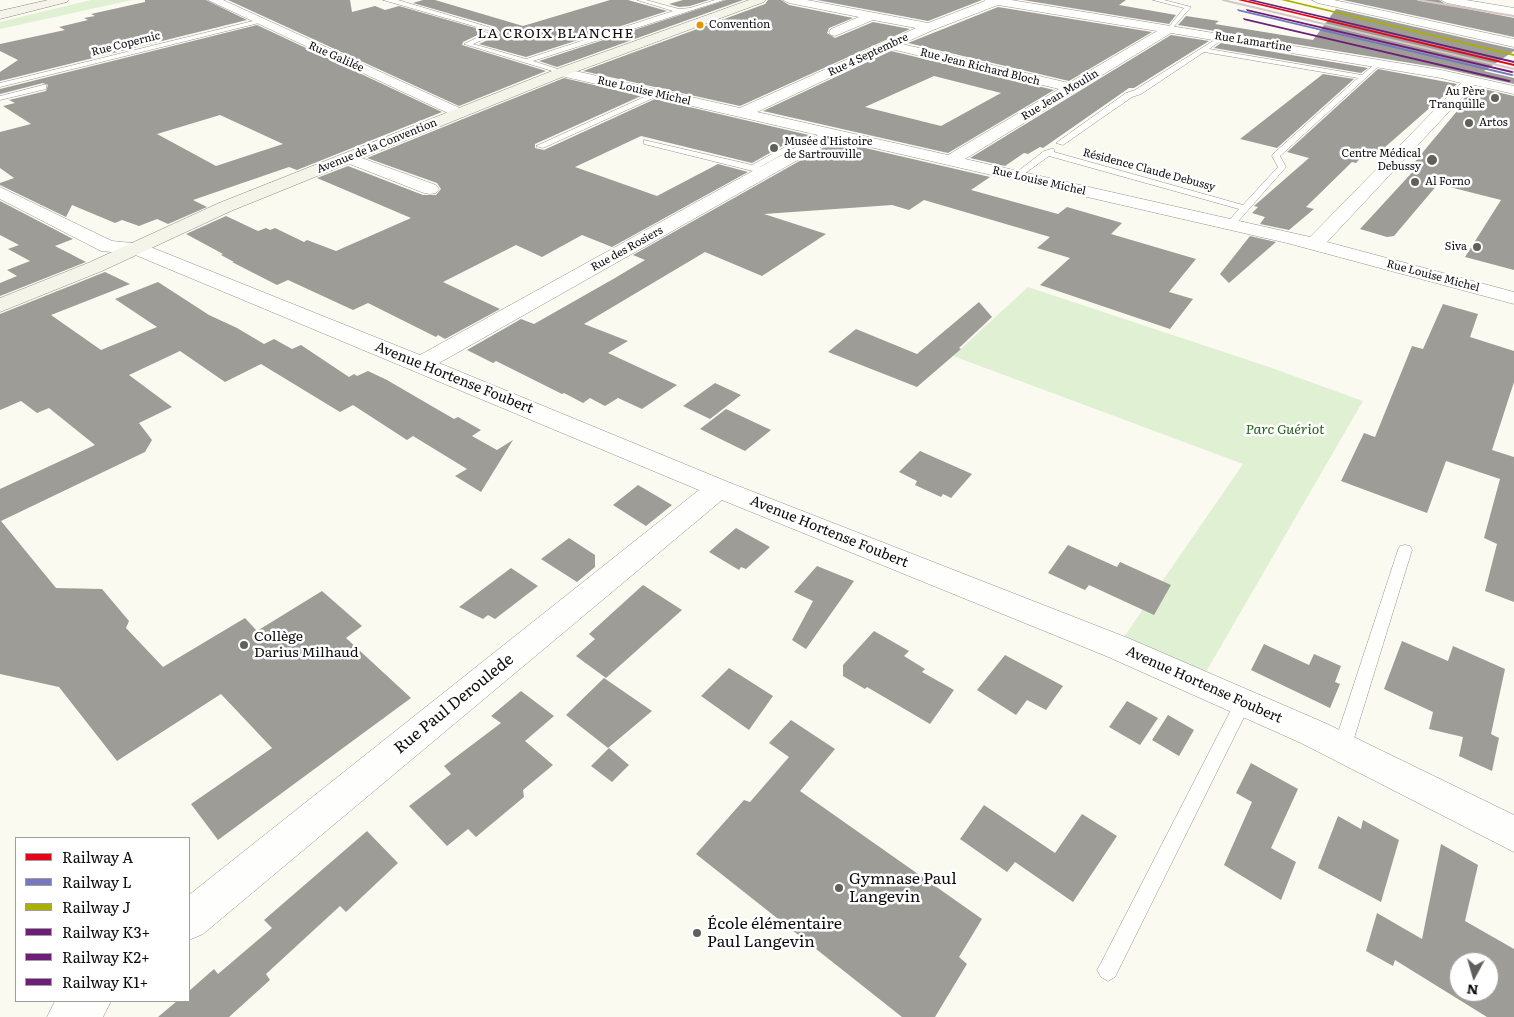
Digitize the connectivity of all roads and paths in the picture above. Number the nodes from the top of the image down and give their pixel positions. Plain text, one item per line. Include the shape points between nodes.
1 (63, 0) edge
2 (214, 0) edge
3 (386, 0) edge
4 (640, 0) edge
5 (721, 0) edge
6 (760, 0) edge
7 (789, 0) edge
8 (1156, 0) edge
9 (1318, 0) edge
10 (1447, 0) edge
11 (994, 1) edge
12 (679, 11) junction
13 (1514, 12) edge
14 (0, 15) edge
15 (871, 16) junction
16 (258, 22) junction
17 (929, 27) junction
18 (1170, 29) junction
19 (835, 32) dead end
20 (1223, 37) junction
21 (1514, 43) edge
22 (890, 45) junction
23 (1204, 50) junction
24 (525, 62) junction
25 (1379, 63) junction
26 (562, 72) junction
27 (1363, 77) junction
28 (1471, 80) junction
29 (0, 85) edge
30 (42, 87) dead end
31 (1071, 88) junction
32 (1514, 90) edge
33 (658, 94) junction
34 (0, 98) edge
35 (460, 113) junction
36 (740, 113) junction
37 (832, 134) junction
38 (647, 142) dead end
39 (1060, 143) dead end
40 (540, 146) dead end
41 (788, 149) dead end
42 (348, 158) junction
43 (950, 160) junction
44 (759, 169) junction
45 (1017, 175) junction
46 (430, 188) dead end
47 (0, 192) edge
48 (1245, 208) junction
49 (1231, 224) junction
50 (1314, 244) junction
51 (136, 248) junction
52 (1514, 298) edge
53 (0, 306) edge
54 (422, 364) junction
55 (719, 488) junction
56 (1405, 550) dead end
57 (1243, 703) junction
58 (1342, 748) junction
59 (1514, 834) edge
60 (190, 919) edge
61 (1108, 970) dead end
62 (88, 1002) edge
63 (69, 1017) edge

1 - 14 street
2 - 16 street, Rue Galilée
3 - 24 lane via 493,30 496,32 467,44
4 - 12 lane
5 - 12 lane
6 - 26 street, Avenue de la Convention
7 - 15 street
8 - 18 lane via 1188,7
9 - 21 street
10 - 13 street
11 - 17 street, Rue 4 Septembre
11 - 18 street, Rue Lamartine
12 - 24 lane
15 - 17 street
15 - 19 street
16 - 29 lane, Rue Copernic
16 - 35 street, Rue Galilée
17 - 22 street, Rue 4 Septembre
18 - 20 street, Rue Lamartine
18 - 31 street, Rue Jean Moulin
20 - 23 lane, Résidence Claude Debussy
20 - 25 street, Rue Lamartine
22 - 31 street, Rue Jean Richard Bloch
22 - 36 street, Rue 4 Septembre
23 - 27 lane
23 - 39 lane, Résidence Claude Debussy via 1129,95
24 - 26 lane
25 - 27 lane
25 - 28 street, Rue Lamartine
26 - 33 street, Rue Louise Michel
26 - 35 street, Avenue de la Convention
27 - 48 lane via 1276,156 1282,167
28 - 32 street, Rue Lamartine
28 - 50 street
30 - 34 lane
31 - 43 street, Rue Jean Moulin
33 - 36 street, Rue Louise Michel
33 - 40 lane
35 - 42 street, Avenue de la Convention
36 - 37 street, Rue Louise Michel
37 - 43 street, Rue Louise Michel
37 - 44 street, Rue des Rosiers
38 - 44 lane
41 - 44 lane
42 - 46 street
42 - 51 street, Avenue de la Convention
43 - 45 street, Rue Louise Michel
44 - 54 street, Rue des Rosiers
45 - 48 lane, Résidence Claude Debussy via 1049,152
45 - 49 street, Rue Louise Michel
47 - 51 street via 108,247
48 - 49 lane
49 - 50 street, Rue Louise Michel
50 - 52 street, Rue Louise Michel via 1409,265
51 - 53 street, Avenue de la Convention
51 - 54 street, Avenue Hortense Foubert
54 - 55 street, Avenue Hortense Foubert
55 - 57 street, Avenue Hortense Foubert via 1108,644
55 - 60 street, Rue Paul Deroulede
56 - 58 lane
57 - 58 street, Avenue Hortense Foubert
57 - 61 lane
58 - 59 street, Avenue Hortense Foubert
62 - 63 street

